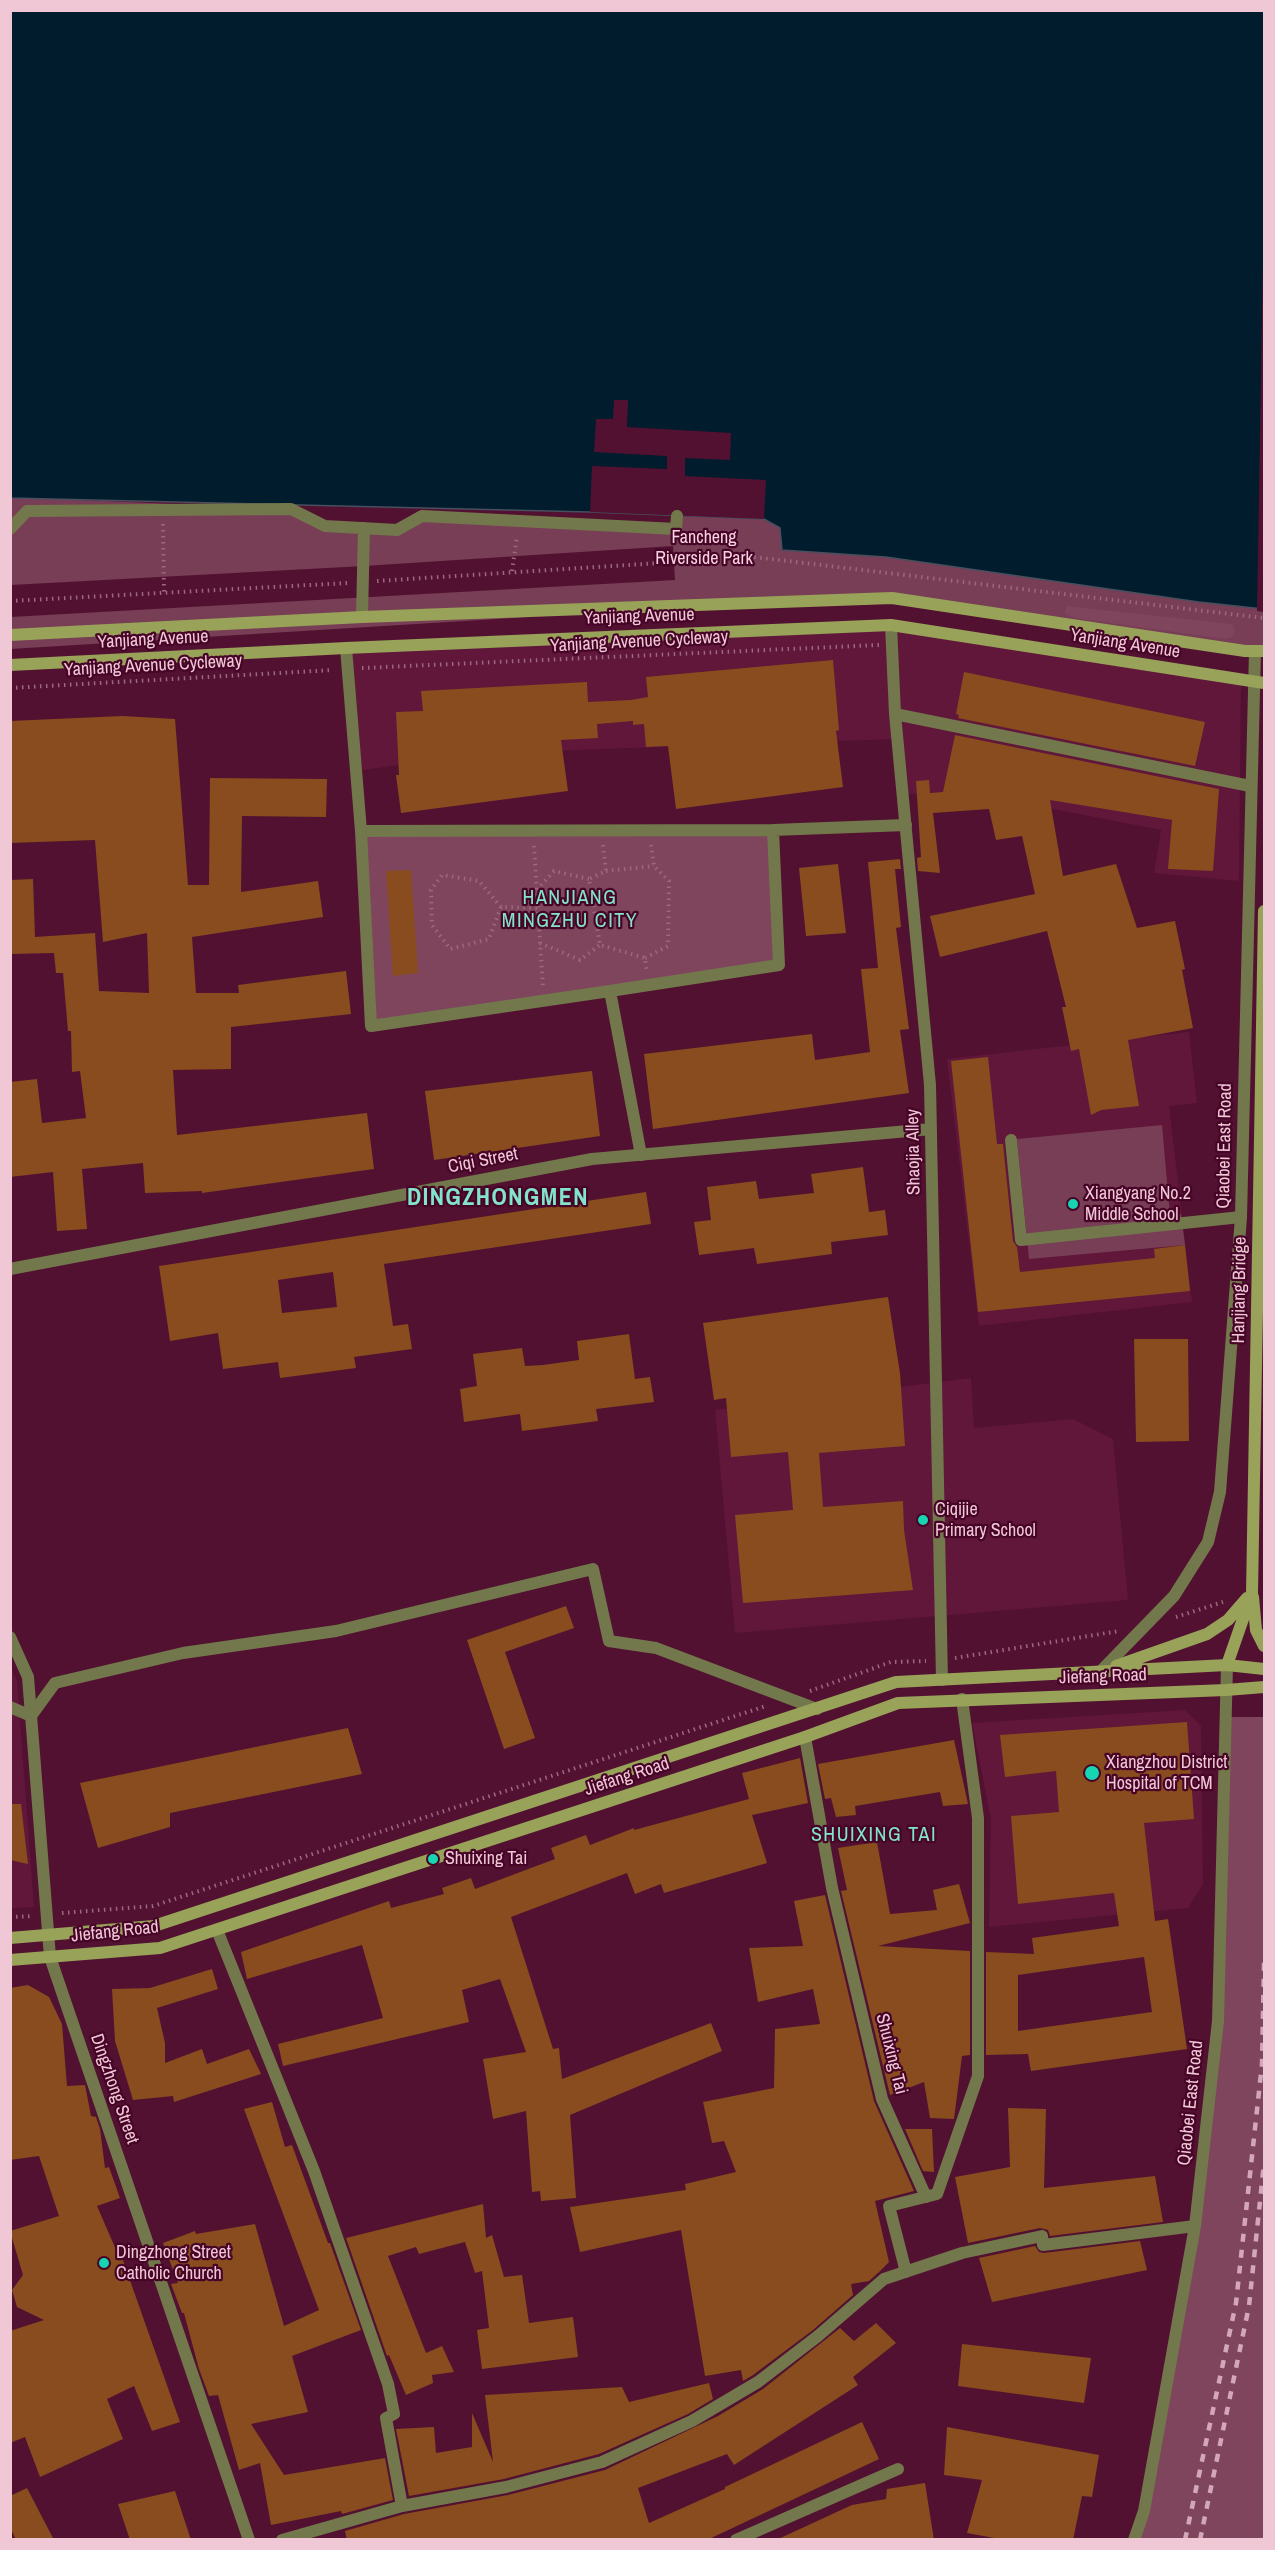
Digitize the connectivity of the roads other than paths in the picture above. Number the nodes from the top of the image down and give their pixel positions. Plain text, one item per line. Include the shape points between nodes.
1 (677, 516) dead end
2 (364, 528) junction
3 (10, 529) edge
4 (362, 617) junction
5 (891, 625) junction
6 (10, 635) edge
7 (346, 648) junction
8 (1260, 651) edge
9 (10, 665) edge
10 (1258, 683) edge
11 (896, 714) junction
12 (1250, 786) junction
13 (906, 825) junction
14 (773, 830) junction
15 (361, 831) junction
16 (1264, 911) edge
17 (610, 991) junction
18 (931, 1129) junction
19 (1011, 1140) dead end
20 (641, 1155) junction
21 (1242, 1217) junction
22 (10, 1269) edge
23 (1252, 1593) junction
24 (10, 1637) edge
25 (1264, 1646) edge
26 (1227, 1665) junction
27 (1264, 1669) edge
28 (1100, 1672) junction
29 (942, 1680) junction
30 (1264, 1687) edge
31 (1226, 1690) junction
32 (962, 1699) junction
33 (10, 1707) edge
34 (818, 1709) junction
35 (31, 1716) junction
36 (805, 1737) junction
37 (217, 1930) junction
38 (48, 1936) junction
39 (10, 1938) edge
40 (50, 1957) junction
41 (10, 1960) edge
42 (926, 2197) junction
43 (1195, 2226) junction
44 (906, 2272) junction
45 (898, 2469) dead end
46 (402, 2505) junction
47 (328, 2526) junction
48 (249, 2540) edge
49 (282, 2540) edge
50 (333, 2540) edge
51 (736, 2540) edge
52 (1134, 2540) edge

1 - 2 street via 676,529 422,516 397,530
2 - 3 street via 325,526 291,509 27,511
2 - 4 street
4 - 6 main road, Yanjiang Avenue
4 - 8 main road, Yanjiang Avenue via 891,598
5 - 7 main road, Yanjiang Avenue
5 - 10 main road, Yanjiang Avenue
5 - 11 street, Shaojia Alley
7 - 9 main road, Yanjiang Avenue
7 - 15 street
8 - 10 street, Qiaobei East Road
10 - 12 street, Qiaobei East Road
11 - 12 street
11 - 13 street, Shaojia Alley
12 - 21 street, Qiaobei East Road
13 - 14 street
13 - 18 street, Shaojia Alley
14 - 15 street
14 - 17 street via 779,965
15 - 17 street via 371,1026
16 - 23 main road, Hanjiang Bridge
17 - 20 street
18 - 20 street, Ciqi Street
18 - 29 street, Shaojia Alley
19 - 21 street via 1022,1240
20 - 22 street, Ciqi Street via 591,1159
21 - 28 street, Qiaobei East Road via 1220,1492 1208,1542 1174,1596
23 - 25 main road via 1256,1630
23 - 26 main road, Hanjiang Bridge
23 - 28 main road via 1228,1620 1207,1634
24 - 35 street, Dingzhong Street via 27,1677
26 - 27 main road, Jiefang Road
26 - 28 main road, Jiefang Road
26 - 31 street, Qiaobei East Road
28 - 29 main road, Jiefang Road
29 - 34 main road, Jiefang Road via 896,1682
30 - 31 main road, Jiefang Road
31 - 32 main road, Jiefang Road
31 - 43 street, Qiaobei East Road via 1218,2021
32 - 36 main road, Jiefang Road via 898,1703
32 - 42 street via 978,1818 978,2076 937,2194
33 - 35 street
34 - 35 street via 656,1648 609,1641 593,1569 336,1631 183,1653 55,1683
34 - 38 main road, Jiefang Road via 154,1926
35 - 38 street, Dingzhong Street
36 - 37 main road, Jiefang Road
36 - 42 street, Shuixing Tai via 832,1888 882,2099
37 - 40 main road, Jiefang Road via 160,1948
37 - 46 street via 314,2170 388,2384 394,2414 386,2418
38 - 39 main road, Jiefang Road
38 - 40 street, Dingzhong Street
40 - 41 main road, Jiefang Road
40 - 48 street, Dingzhong Street
42 - 44 street via 889,2206
43 - 44 street via 1044,2245 1042,2236 962,2253
43 - 52 street, Qiaobei East Road via 1144,2511
44 - 46 street via 884,2279 758,2382 692,2421 602,2462 506,2487
45 - 51 street
46 - 47 street
47 - 49 street
47 - 50 street

